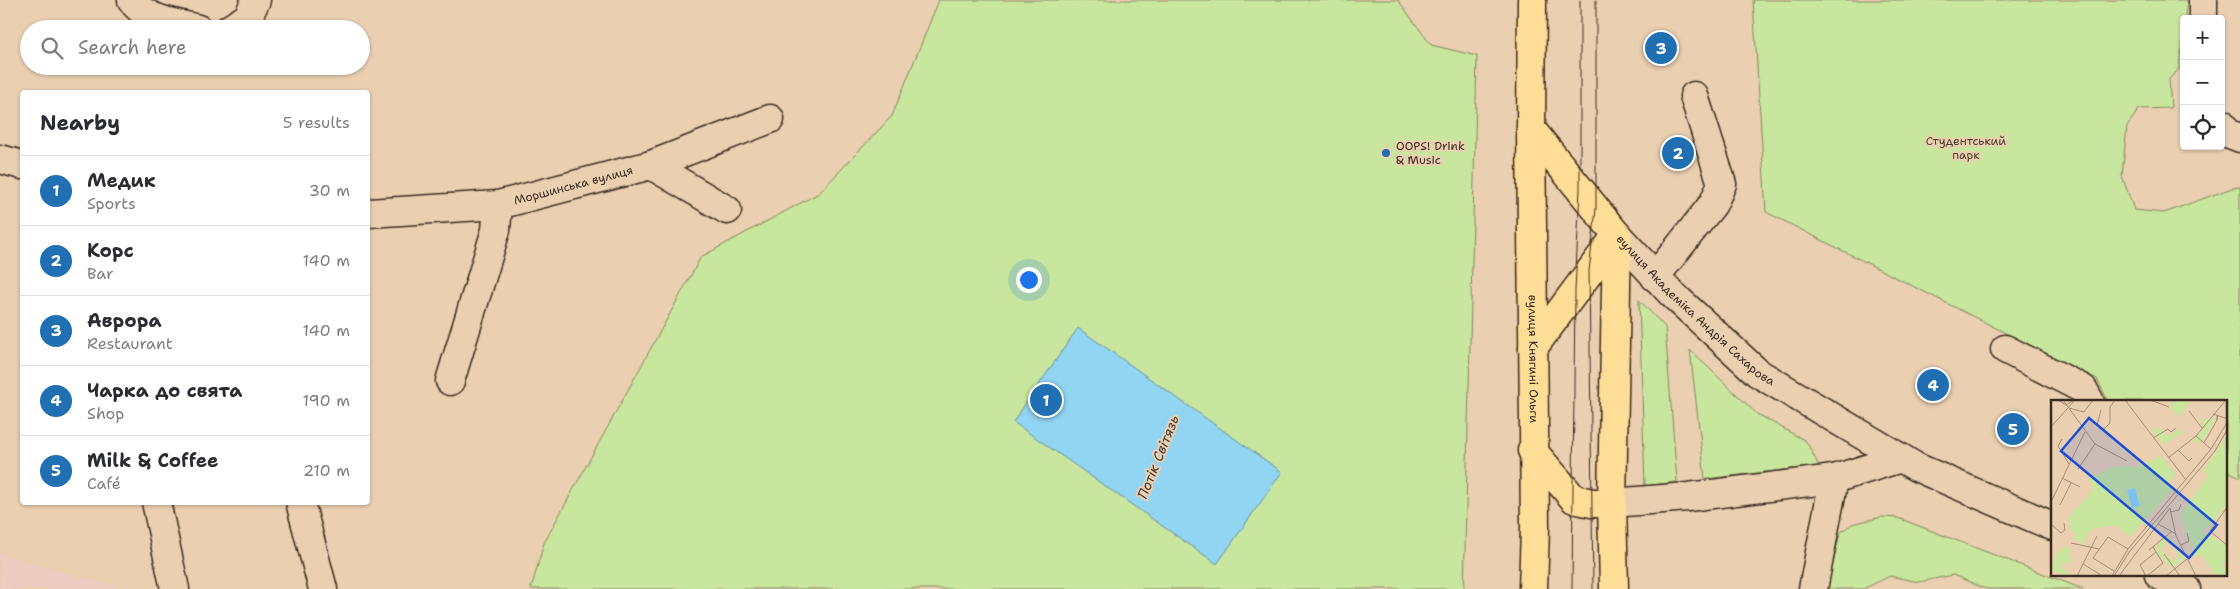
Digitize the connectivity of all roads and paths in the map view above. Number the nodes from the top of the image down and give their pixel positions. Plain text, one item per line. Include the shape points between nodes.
1 (132, 0) edge
2 (256, 0) edge
3 (1532, 0) edge
4 (2203, 0) edge
5 (2203, 15) edge
6 (164, 20) edge
7 (243, 20) edge
8 (1694, 96) dead end
9 (770, 119) dead end
10 (1530, 129) junction
11 (0, 159) edge
12 (20, 164) edge
13 (651, 165) junction
14 (498, 205) junction
15 (727, 210) dead end
16 (370, 213) edge
17 (1617, 234) junction
18 (1655, 277) junction
19 (1533, 348) junction
20 (2005, 349) dead end
21 (450, 381) dead end
22 (2089, 400) edge
23 (1532, 450) junction
24 (1901, 458) junction
25 (1834, 479) junction
26 (1612, 503) junction
27 (157, 505) edge
28 (301, 505) edge
29 (2051, 524) edge
30 (2161, 576) edge
31 (175, 589) edge
32 (323, 589) edge
33 (1533, 589) edge
34 (1614, 589) edge
35 (1813, 589) edge
36 (2186, 589) edge

1 - 6 street via 136,8
2 - 7 street
3 - 10 main road
4 - 5 street
8 - 18 street via 1722,184 1713,204
9 - 13 street, Моршинська вулиця
10 - 17 main road, вулиця Академіка Андрія Сахарова
10 - 19 main road, вулиця Княгині Ольги
11 - 12 street
13 - 14 street, Моршинська вулиця
13 - 15 street
14 - 16 street, Моршинська вулиця
14 - 21 street via 496,230
17 - 18 street, вулиця Академіка Андрія Сахарова
17 - 19 main road
17 - 26 main road
18 - 24 street, вулиця Академіка Андрія Сахарова via 1758,373
19 - 23 main road, вулиця Княгині Ольги
20 - 22 street via 2083,389
23 - 26 main road via 1574,499
23 - 33 main road, вулиця Княгині Ольги
24 - 25 street
24 - 29 street, вулиця Академіка Андрія Сахарова
25 - 26 street
25 - 35 street
26 - 34 main road
27 - 31 street
28 - 32 street
30 - 36 street

